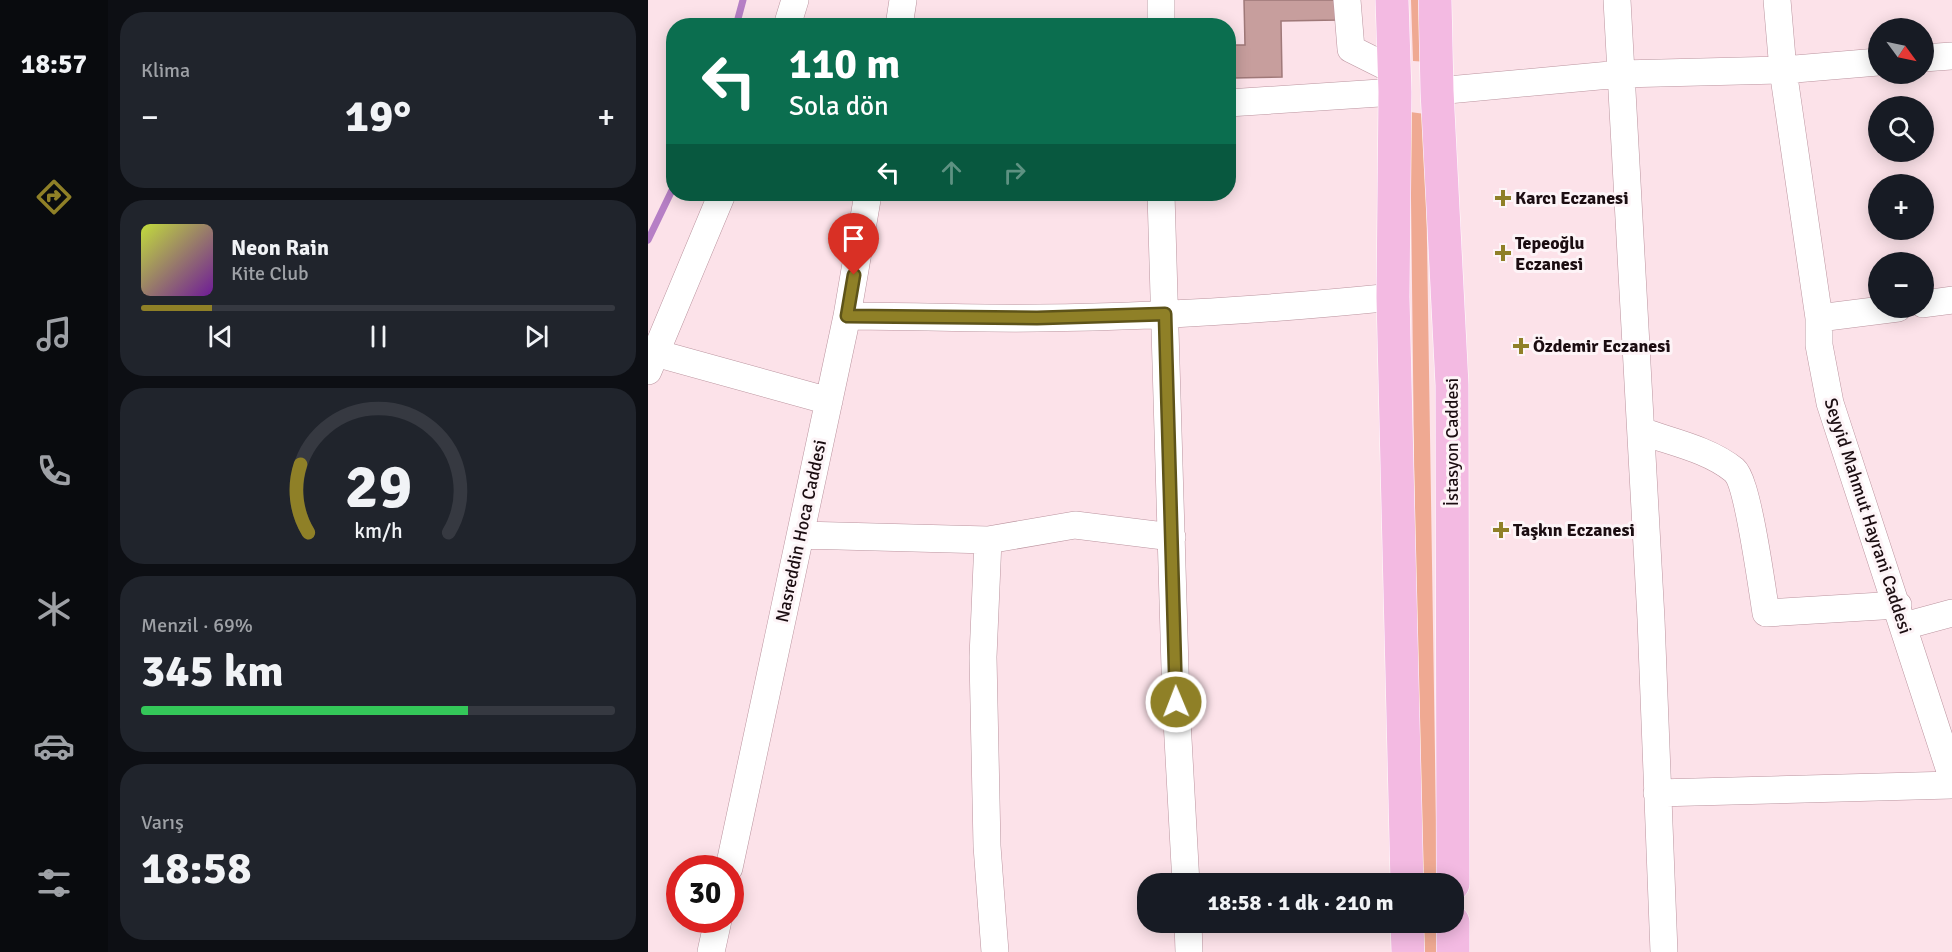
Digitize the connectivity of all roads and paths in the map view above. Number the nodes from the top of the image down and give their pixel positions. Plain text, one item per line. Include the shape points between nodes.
1 (795, 0) edge
2 (903, 0) edge
3 (1161, 0) edge
4 (1347, 0) edge
5 (1392, 0) edge
6 (1435, 0) edge
7 (1617, 0) edge
8 (1777, 0) edge
9 (789, 18) edge
10 (900, 18) edge
11 (1161, 18) edge
12 (1952, 56) edge
13 (1934, 57) edge
14 (1868, 63) edge
15 (1783, 70) junction
16 (1622, 74) junction
17 (1394, 81) junction
18 (1437, 91) junction
19 (1236, 102) edge
20 (719, 201) edge
21 (867, 201) edge
22 (1161, 201) edge
23 (1392, 297) junction
24 (1952, 300) edge
25 (1934, 302) edge
26 (1868, 312) edge
27 (1165, 314) junction
28 (847, 316) junction
29 (1819, 318) junction
30 (651, 358) edge
31 (829, 401) junction
32 (1641, 431) junction
33 (801, 535) junction
34 (1172, 537) junction
35 (988, 540) junction
36 (1952, 613) edge
37 (1901, 616) junction
38 (1952, 777) edge
39 (1952, 785) edge
40 (1656, 793) junction
41 (732, 855) edge
42 (1185, 873) edge
43 (1407, 873) edge
44 (1453, 873) edge
45 (715, 933) edge
46 (1188, 933) edge
47 (1407, 933) edge
48 (1453, 933) edge
49 (711, 952) edge
50 (995, 952) edge
51 (1189, 952) edge
52 (1407, 952) edge
53 (1453, 952) edge
54 (1664, 952) edge

1 - 9 street
2 - 10 street
3 - 11 street
4 - 17 street via 1351,48
5 - 17 main road
6 - 18 main road, İstasyon Caddesi
7 - 16 street
8 - 15 street, Seyyid Mahmut Hayrani Caddesi
12 - 13 street
14 - 15 street
15 - 16 street
15 - 29 street, Seyyid Mahmut Hayrani Caddesi
16 - 18 street
16 - 32 street
17 - 19 street
17 - 23 main road
18 - 44 main road, İstasyon Caddesi via 1452,385
20 - 30 street
21 - 28 street, Nasreddin Hoca Caddesi
22 - 27 street
23 - 27 street via 1264,310
23 - 43 main road
24 - 25 street
26 - 29 street
27 - 28 street via 1037,318
27 - 34 street
28 - 31 street, Nasreddin Hoca Caddesi
29 - 37 street, Seyyid Mahmut Hayrani Caddesi via 1819,345 1830,403
30 - 31 street
31 - 33 street, Nasreddin Hoca Caddesi
32 - 37 street via 1711,456 1736,472 1744,492 1766,613
32 - 40 street
33 - 35 street
33 - 41 street, Nasreddin Hoca Caddesi
34 - 35 street via 1075,525
34 - 42 street
35 - 50 street via 982,657 987,846
36 - 37 street
37 - 38 street, Seyyid Mahmut Hayrani Caddesi
39 - 40 street
40 - 54 street
45 - 49 street
46 - 51 street
47 - 52 main road
48 - 53 main road

